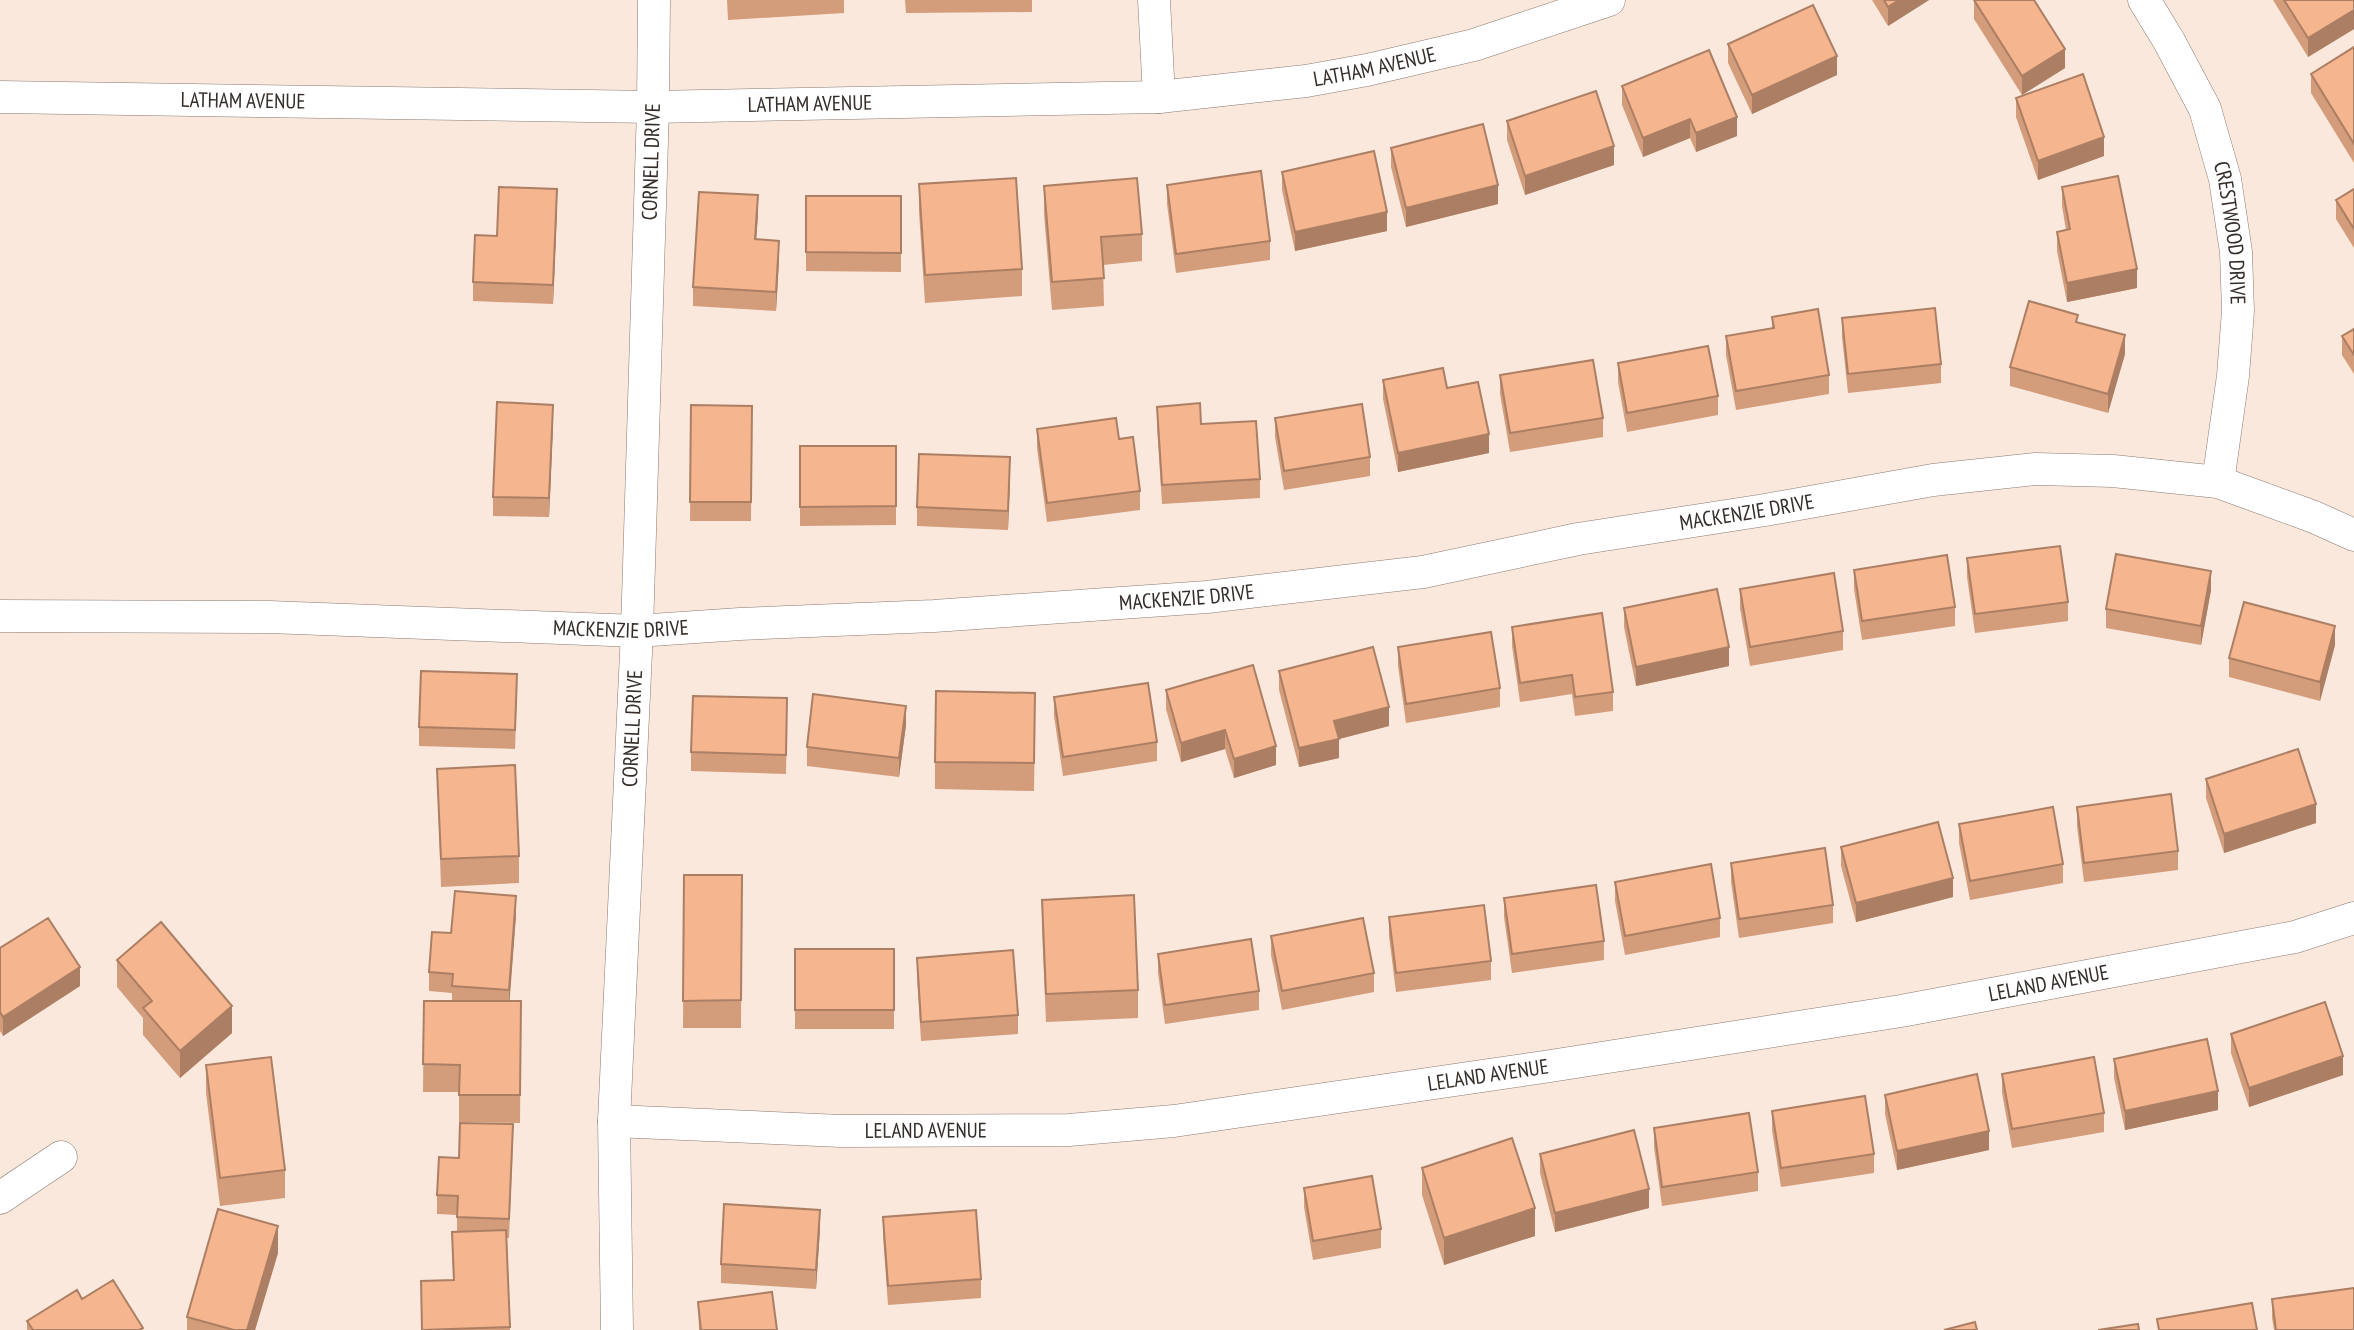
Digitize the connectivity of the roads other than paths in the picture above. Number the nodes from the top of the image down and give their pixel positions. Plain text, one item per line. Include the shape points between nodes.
1 (654, 0) edge
2 (1154, 0) edge
3 (1609, 0) edge
4 (2144, 0) edge
5 (0, 97) edge
6 (1159, 97) junction
7 (653, 107) junction
8 (2218, 482) junction
9 (2354, 535) edge
10 (0, 616) edge
11 (637, 631) junction
12 (2354, 918) edge
13 (614, 1121) junction
14 (61, 1157) dead end
15 (0, 1198) edge
16 (617, 1330) edge

1 - 7 street, CORNELL DRIVE
2 - 6 street
3 - 6 street, LATHAM AVENUE via 1474,45 1367,70
4 - 8 street, CRESTWOOD DRIVE via 2205,109 2225,178 2236,252 2238,311
5 - 7 street, LATHAM AVENUE
6 - 7 street, LATHAM AVENUE
7 - 11 street, CORNELL DRIVE
8 - 9 street, MACKENZIE DRIVE
8 - 11 street, MACKENZIE DRIVE via 2036,469 1933,480 1578,539 1423,572 1208,597 934,617
10 - 11 street, MACKENZIE DRIVE via 269,617
11 - 13 street, CORNELL DRIVE
12 - 13 street, LELAND AVENUE via 2295,937 1901,1011 1174,1121 1069,1130 841,1131
13 - 16 street, CORNELL DRIVE
14 - 15 street

